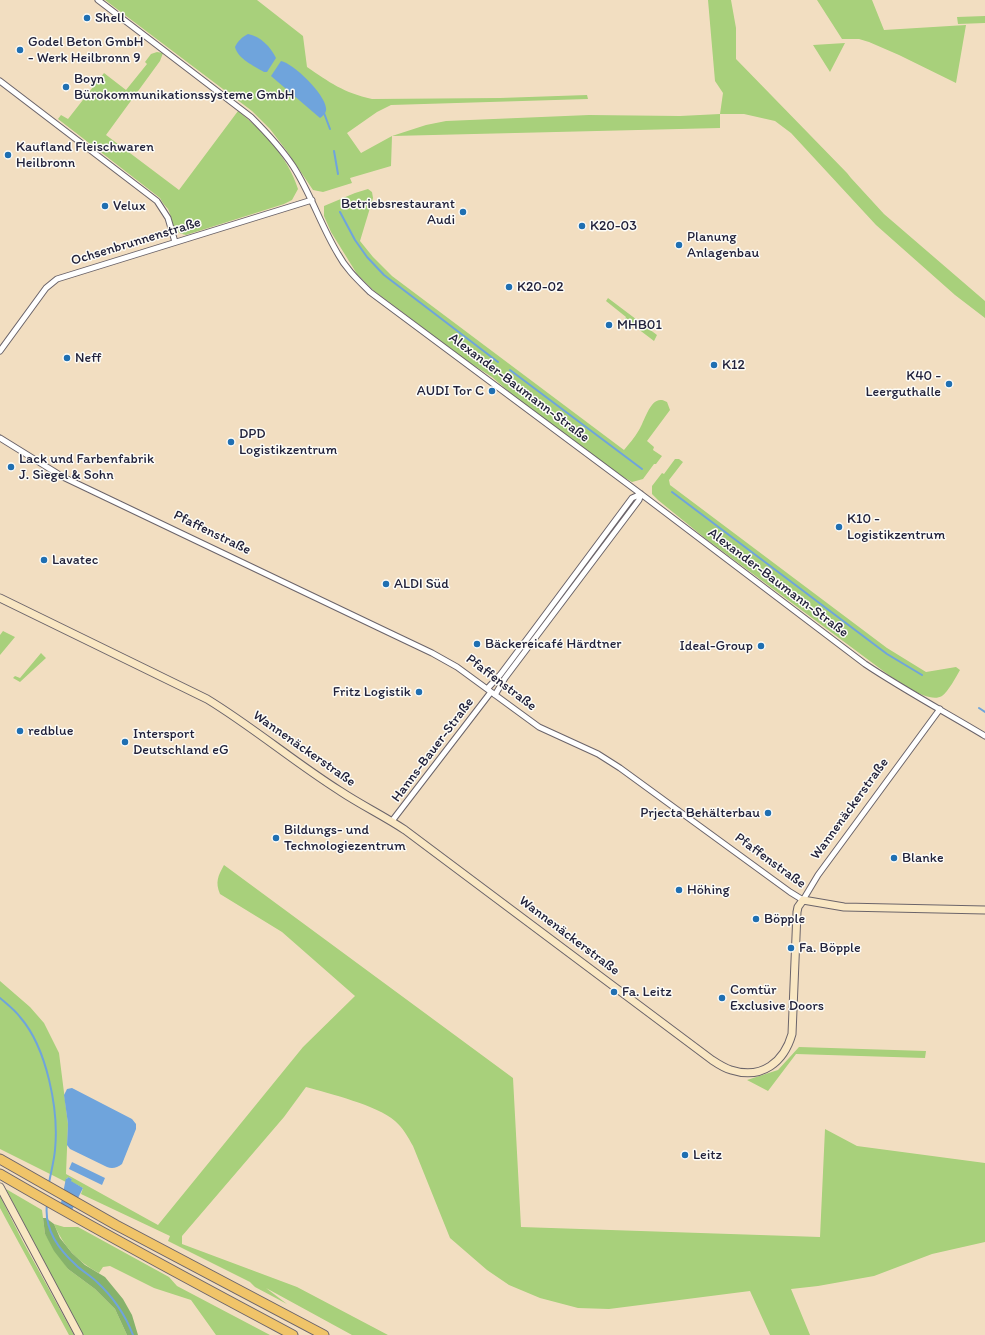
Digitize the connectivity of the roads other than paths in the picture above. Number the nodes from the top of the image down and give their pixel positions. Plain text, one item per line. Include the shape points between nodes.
1 (98, 0) edge
2 (0, 81) edge
3 (312, 200) junction
4 (175, 242) junction
5 (0, 352) edge
6 (0, 438) edge
7 (641, 494) junction
8 (0, 598) edge
9 (536, 633) junction
10 (491, 692) junction
11 (940, 709) junction
12 (985, 736) edge
13 (392, 821) junction
14 (803, 900) junction
15 (985, 910) edge
16 (0, 1159) edge
17 (0, 1174) edge
18 (0, 1187) edge
19 (79, 1335) edge
20 (294, 1335) edge
21 (324, 1335) edge

1 - 3 street, Alexander-Baumann-Straße via 251,117 275,142
2 - 4 street via 157,201 168,218
3 - 4 street, Ochsenbrunnenstraße
3 - 7 street, Alexander-Baumann-Straße via 338,254 348,269 370,292
4 - 5 street, Ochsenbrunnenstraße via 57,279 46,288
6 - 10 street, Pfaffenstraße via 63,478 432,652
7 - 9 street, Hanns-Bauer-Straße via 632,498
7 - 11 street, Alexander-Baumann-Straße via 865,664
8 - 13 street, Wannenäckerstraße via 207,699 234,715 339,791
9 - 10 street, Hanns-Bauer-Straße via 505,678
9 - 10 street, Hanns-Bauer-Straße via 500,675
10 - 13 street, Hanns-Bauer-Straße
10 - 14 street, Pfaffenstraße via 539,727 598,754 620,768
11 - 12 street, Alexander-Baumann-Straße
11 - 14 street, Wannenäckerstraße
13 - 14 street, Wannenäckerstraße via 712,1060 723,1067 742,1072 762,1071 782,1057 789,1045 792,1034 797,912
14 - 15 street, Pfaffenstraße via 844,907
16 - 21 highway via 87,1209
17 - 20 highway
18 - 19 street

